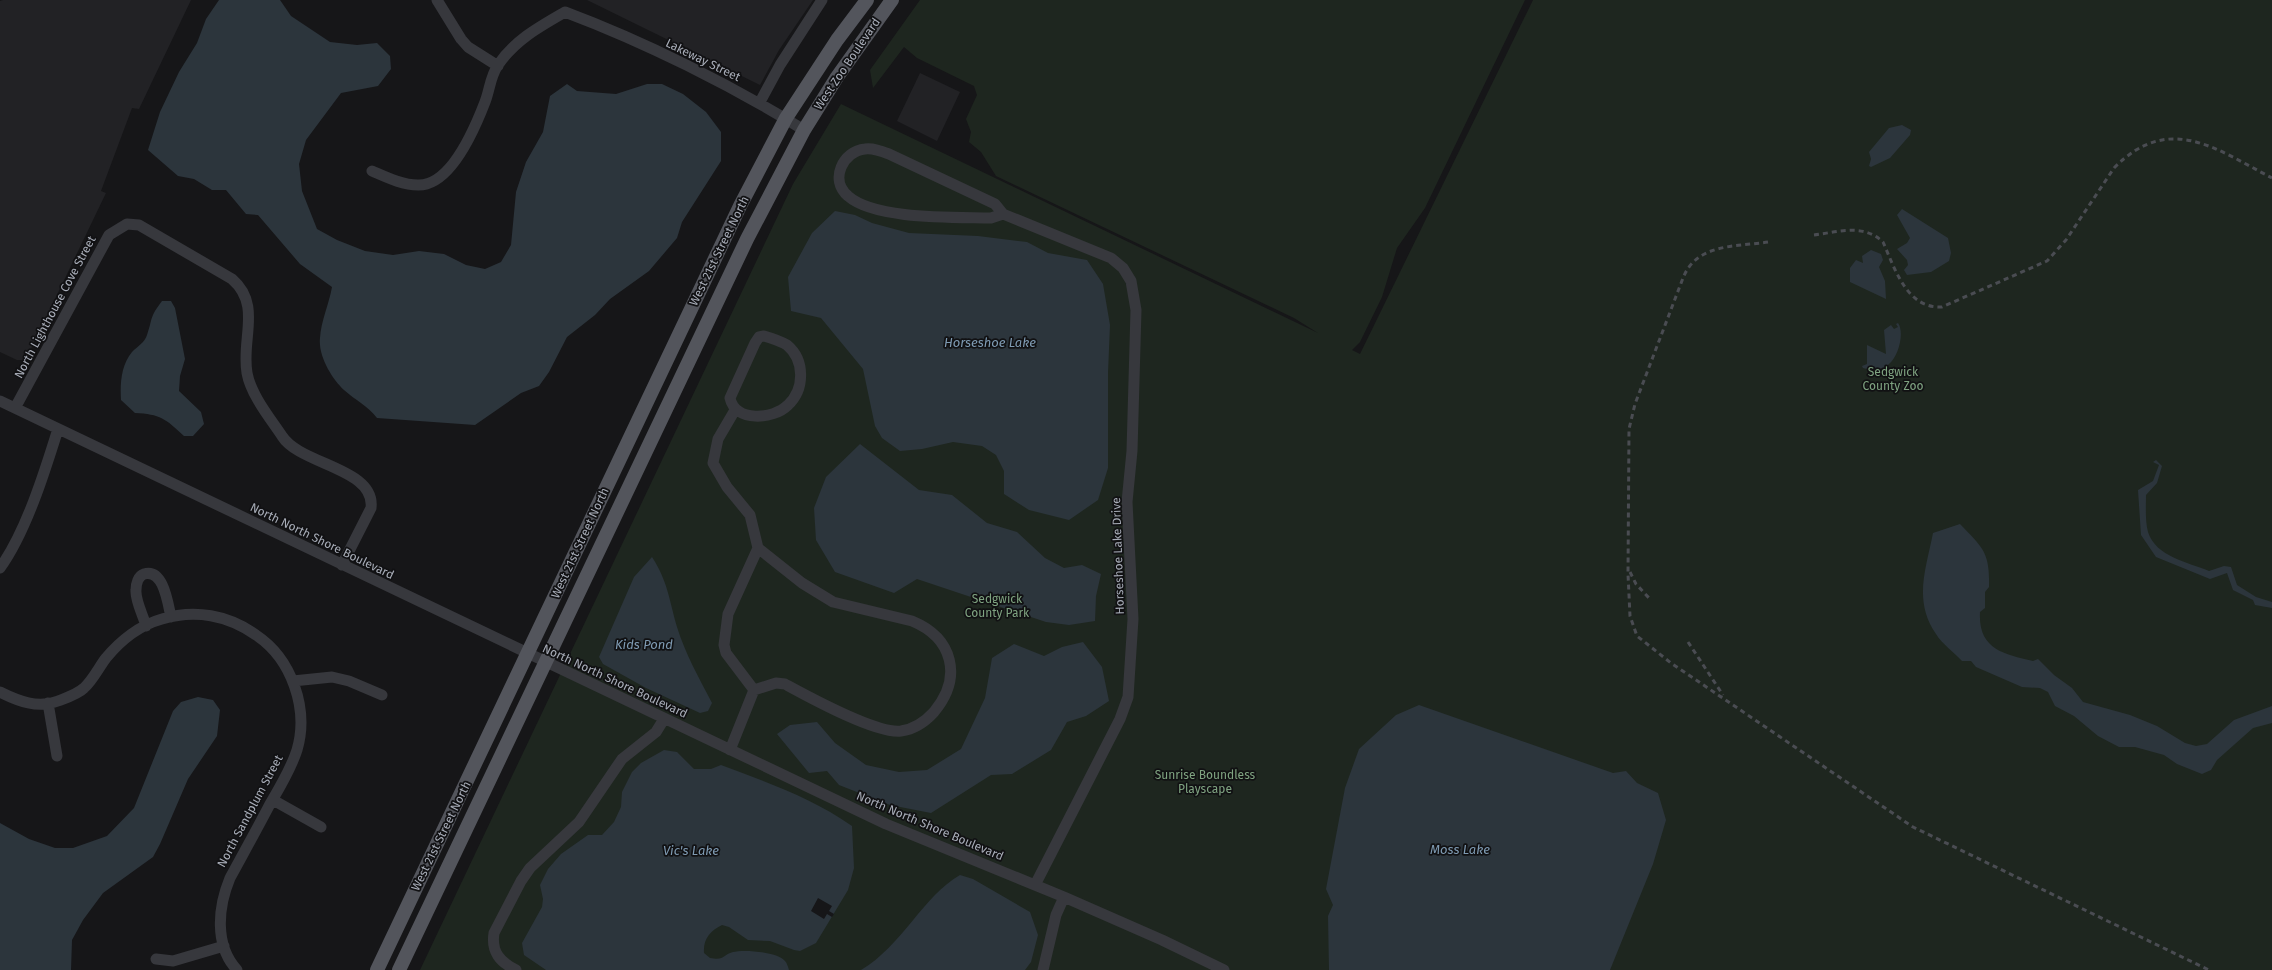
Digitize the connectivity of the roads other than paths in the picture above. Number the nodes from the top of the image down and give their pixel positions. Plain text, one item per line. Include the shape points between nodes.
1 (437, 0) edge
2 (822, 0) edge
3 (867, 0) edge
4 (892, 0) edge
5 (498, 66) junction
6 (760, 102) junction
7 (786, 118) junction
8 (804, 130) junction
9 (372, 171) dead end
10 (1003, 214) junction
11 (0, 401) edge
12 (15, 408) junction
13 (735, 410) junction
14 (58, 429) junction
15 (758, 548) junction
16 (342, 565) junction
17 (0, 568) edge
18 (171, 617) junction
19 (146, 626) junction
20 (527, 654) junction
21 (545, 662) junction
22 (293, 681) junction
23 (754, 690) junction
24 (0, 692) edge
25 (382, 695) dead end
26 (48, 703) junction
27 (664, 719) junction
28 (730, 750) junction
29 (57, 756) dead end
30 (273, 800) junction
31 (321, 827) dead end
32 (1035, 885) junction
33 (1064, 897) junction
34 (224, 946) junction
35 (156, 959) dead end
36 (237, 970) edge
37 (377, 970) edge
38 (399, 970) edge
39 (516, 970) edge
40 (1043, 970) edge
41 (1224, 970) edge

1 - 5 street via 468,47
2 - 6 street via 780,65
3 - 7 main road, West Zoo Boulevard via 837,40
4 - 8 main road, West Zoo Boulevard via 844,66
5 - 6 street, Lakeway Street via 525,36 565,12 683,64
5 - 9 street via 492,76 484,106 447,173 431,183 420,186 408,185
6 - 7 street, Lakeway Street
7 - 8 street, Lakeway Street
7 - 20 main road, West 21st Street North via 740,206
8 - 21 main road, West 21st Street North via 747,239
10 - 10 street via 995,204 879,150 857,151 841,166 839,175 842,190 855,201 878,210 910,216 991,218
10 - 32 street, Horseshoe Lake Drive via 1111,258 1123,268 1131,281 1136,310 1132,452 1127,502 1133,619 1128,697 1120,719
11 - 12 street, North North Shore Boulevard
12 - 14 street, North North Shore Boulevard
12 - 16 street, North Lighthouse Cove Street via 104,241 118,228 127,224 139,224 232,279 241,287 247,298 249,310 246,357 247,374 253,391 283,438 293,447 357,480 367,488 372,499 371,508
13 - 13 street via 747,415 770,414 779,412 794,399 798,391 801,370 794,353 786,345 764,336 759,337 730,398
13 - 15 street via 718,439 713,463 727,487 750,515
14 - 16 street, North North Shore Boulevard
14 - 17 street via 42,481
15 - 23 street via 728,614 724,645 726,653
15 - 23 street via 833,602 924,626 934,633 942,644 952,670 950,683 935,711 913,729 899,731 850,716 785,684 776,682
16 - 20 street, North North Shore Boulevard
18 - 19 street, North Sandplum Street
18 - 19 street via 160,580 150,574 143,574 138,578 135,591
18 - 22 street, North Sandplum Street via 202,614 222,617 242,625 260,637 274,651 286,665
19 - 26 street, North Sandplum Street via 119,644 84,688 56,702
20 - 21 street, North North Shore Boulevard
20 - 37 main road, West 21st Street North
21 - 27 street, North North Shore Boulevard
21 - 38 main road, West 21st Street North
22 - 25 street via 332,677
22 - 30 street, North Sandplum Street via 298,704 300,735 289,771
23 - 28 street
24 - 26 street, North Sandplum Street via 17,701 36,705
26 - 29 street
27 - 28 street, North North Shore Boulevard
27 - 39 street via 656,732 622,759 579,822 530,868 521,881 494,933 493,942 499,958
28 - 32 street, North North Shore Boulevard via 886,824
30 - 31 street
30 - 34 street, North Sandplum Street via 223,894 220,912
32 - 33 street, North North Shore Boulevard
33 - 40 street via 1056,915
33 - 41 street, North North Shore Boulevard
34 - 35 street via 173,962
34 - 36 street, North Sandplum Street via 230,962

